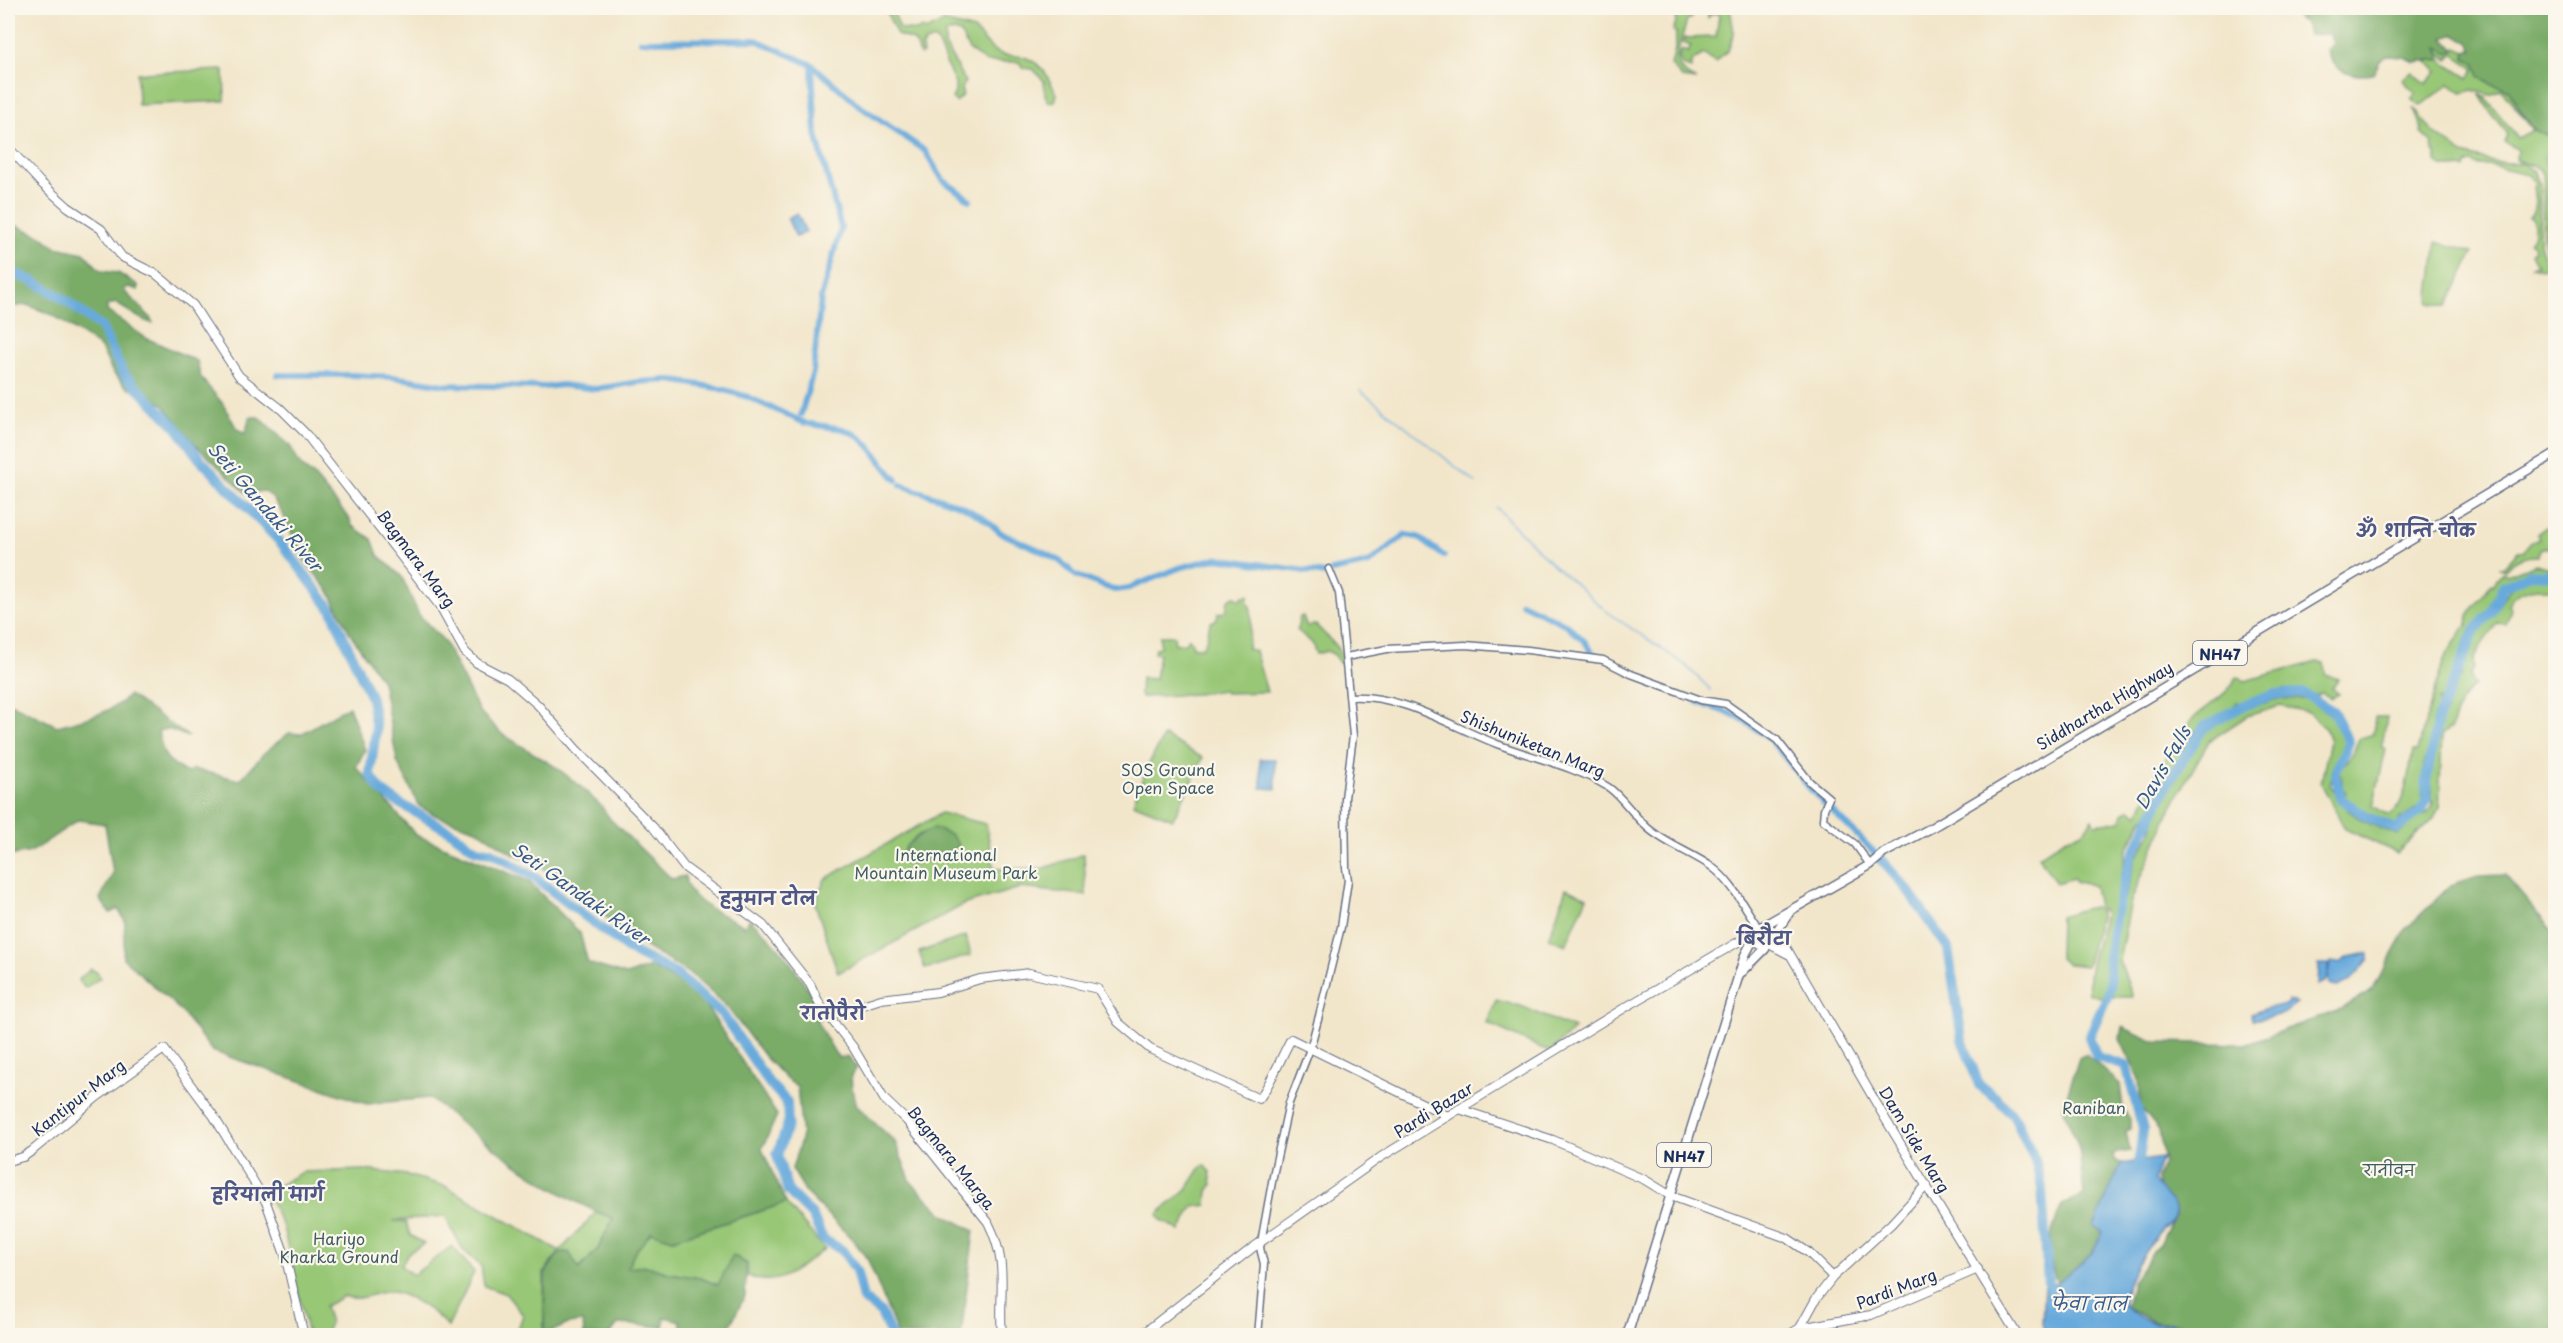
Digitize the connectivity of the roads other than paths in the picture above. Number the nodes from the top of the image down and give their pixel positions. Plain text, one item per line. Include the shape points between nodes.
1 (8, 147) edge
2 (2556, 453) edge
3 (1329, 569) dead end
4 (1346, 657) junction
5 (1350, 697) junction
6 (1872, 864) junction
7 (1792, 911) junction
8 (1758, 930) junction
9 (1770, 940) junction
10 (1739, 975) junction
11 (827, 1014) junction
12 (1310, 1049) junction
13 (1459, 1109) junction
14 (1448, 1116) junction
15 (8, 1161) edge
16 (1927, 1185) junction
17 (1671, 1196) junction
18 (1262, 1242) junction
19 (1978, 1269) junction
20 (1833, 1276) junction
21 (1800, 1328) junction
22 (304, 1335) edge
23 (1002, 1335) edge
24 (1140, 1335) edge
25 (1258, 1335) edge
26 (1627, 1335) edge
27 (1787, 1335) edge
28 (2018, 1335) edge

1 - 11 main road, Bagmara Marg via 68,207 101,229 122,257 156,274 193,305 233,368 305,433 439,605 465,652 508,679 537,705 653,827 684,867 763,925 810,984
2 - 6 highway, Siddhartha Highway / NH47 via 1884,853
3 - 4 street via 1338,593
4 - 5 street
4 - 6 street via 1387,649 1465,645 1528,650 1604,660 1631,674 1720,704 1777,740 1810,782 1829,798 1823,820 1855,844
5 - 8 street, Shishuniketan Marg via 1384,699 1416,710 1609,788 1655,835 1722,876
5 - 12 street via 1353,736 1345,798 1348,880 1341,927
6 - 7 highway, NH47
7 - 8 highway, NH47
7 - 9 highway, NH47
8 - 9 highway via 1769,928
8 - 9 highway via 1758,942
8 - 10 highway
8 - 13 main road, Pardi Bazar
9 - 10 highway, NH47
9 - 16 main road, Dam Side Marg via 1790,955
10 - 17 highway, NH47
11 - 12 main road via 881,999 1029,973 1098,989 1118,1022 1150,1048 1259,1099 1272,1082 1291,1039
11 - 23 main road, Bagmara Marga via 853,1047 884,1099 907,1121 988,1222 1003,1266
12 - 14 main road
12 - 18 street via 1289,1103
13 - 14 main road, Pardi Bazar
13 - 17 main road via 1553,1140 1645,1180
14 - 18 main road, Pardi Bazar via 1382,1157
15 - 22 main road, Kantipur Marg via 32,1151 164,1049 213,1115 266,1202 285,1255
16 - 19 main road, Dam Side Marg
16 - 20 main road
17 - 20 main road via 1787,1238
17 - 26 highway, NH47
18 - 24 main road, Pardi Bazar
18 - 25 street
19 - 21 main road, Pardi Marg via 1870,1315
19 - 28 main road, Dam Side Marg
20 - 21 main road
21 - 27 main road, Pardi Marg

